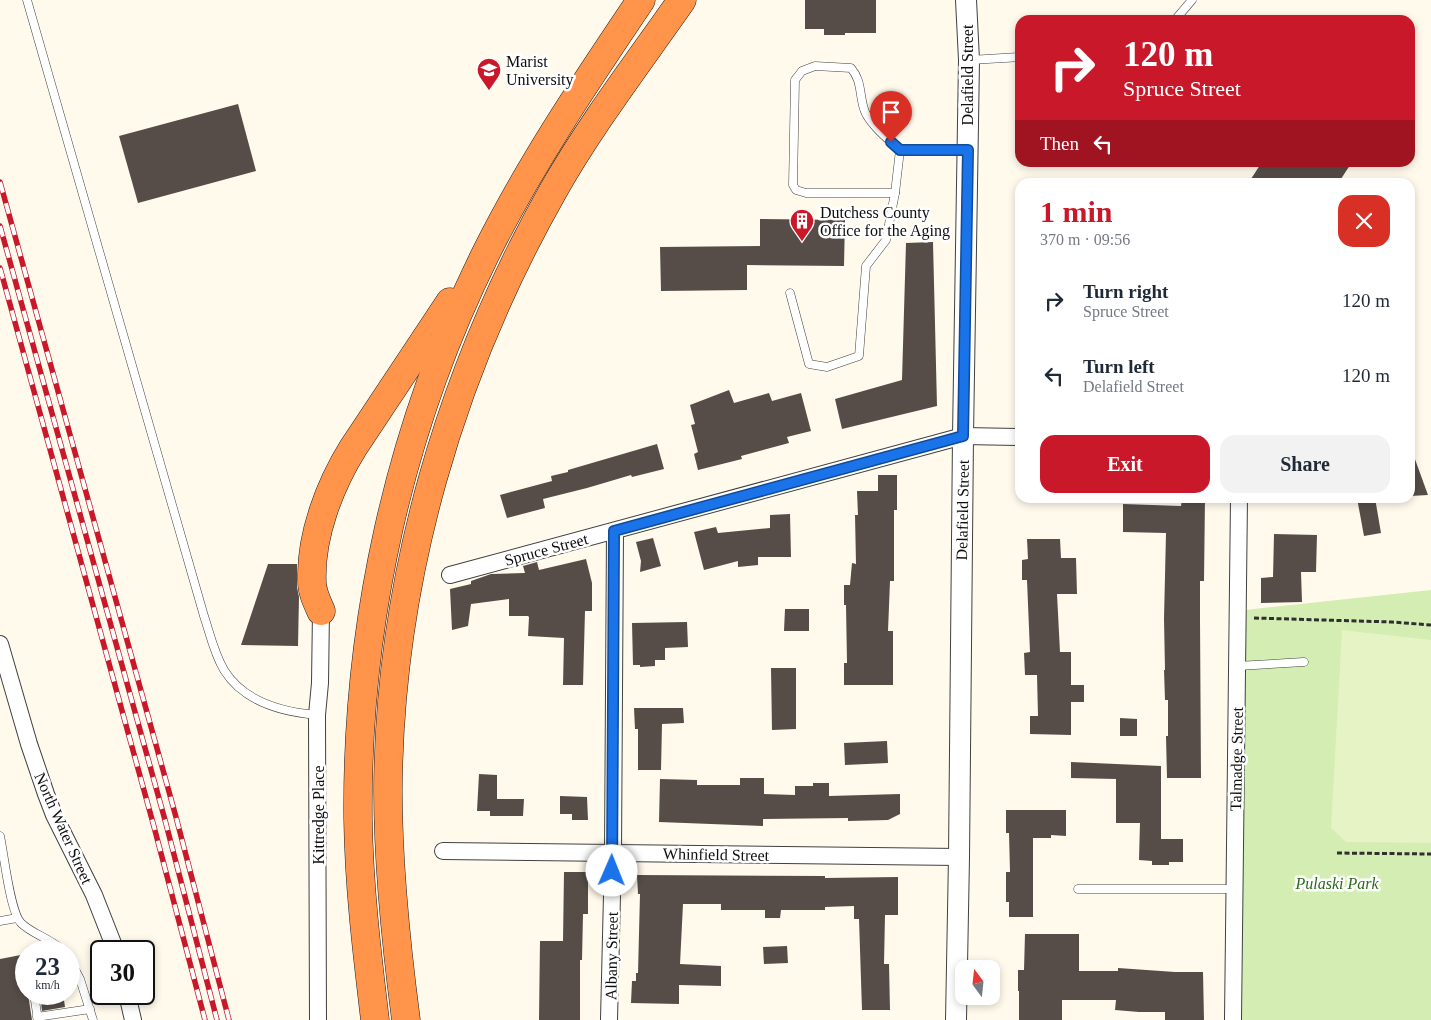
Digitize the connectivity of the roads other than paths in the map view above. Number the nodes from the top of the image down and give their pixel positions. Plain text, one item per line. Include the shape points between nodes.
1 (27, 0) edge
2 (641, 0) edge
3 (682, 0) edge
4 (966, 0) edge
5 (1192, 0) edge
6 (1179, 15) edge
7 (1015, 57) edge
8 (969, 60) junction
9 (900, 150) junction
10 (968, 150) junction
11 (894, 193) junction
12 (484, 257) junction
13 (790, 293) dead end
14 (963, 436) junction
15 (1015, 437) edge
16 (1239, 503) edge
17 (614, 531) junction
18 (450, 575) dead end
19 (321, 611) joint
20 (0, 644) edge
21 (1304, 662) dead end
22 (1237, 666) junction
23 (317, 715) junction
24 (0, 836) edge
25 (443, 851) dead end
26 (613, 853) junction
27 (959, 857) junction
28 (1078, 889) dead end
29 (1235, 890) junction
30 (17, 918) junction
31 (0, 921) edge
32 (50, 940) edge
33 (112, 940) edge
34 (80, 979) edge
35 (36, 1005) edge
36 (130, 1005) edge
37 (90, 1008) junction
38 (38, 1019) edge
39 (93, 1020) edge
40 (133, 1020) edge
41 (318, 1020) edge
42 (375, 1020) edge
43 (406, 1020) edge
44 (609, 1020) edge
45 (956, 1020) edge
46 (1233, 1020) edge

1 - 23 lane via 218,657 233,682 244,692 284,710
2 - 12 highway via 544,148
3 - 43 highway via 591,130 521,251 465,379 433,478 403,616 389,755 392,894
4 - 8 street, Delafield Street
5 - 6 lane
7 - 8 lane
8 - 10 street, Delafield Street
9 - 10 lane
9 - 11 lane
9 - 11 lane via 864,110 857,75 850,68 815,66 802,71 795,80 793,185 796,190 806,193
10 - 14 street, Delafield Street
11 - 13 lane via 886,240 866,266 860,356 827,367 810,364
12 - 19 highway via 435,324 339,472 327,500 315,548 312,582
12 - 42 highway via 461,306 413,436 386,540 372,619 361,715 358,813 361,892
14 - 15 street, Spruce Street
14 - 17 street, Spruce Street
14 - 27 street, Delafield Street
16 - 22 street, Talmadge Street
17 - 18 street, Spruce Street
17 - 26 street, Albany Street
19 - 23 street, Kittredge Place
20 - 33 street, North Water Street via 46,794
21 - 22 lane
22 - 29 street, Talmadge Street
23 - 41 street, Kittredge Place
24 - 30 lane
25 - 26 street, Whinfield Street
26 - 27 street, Whinfield Street
26 - 44 street, Albany Street
27 - 45 street, Delafield Street
28 - 29 lane
29 - 46 street, Talmadge Street
30 - 31 lane
30 - 32 lane via 29,929
34 - 37 lane
35 - 38 lane
36 - 40 street
37 - 38 lane
37 - 39 lane

